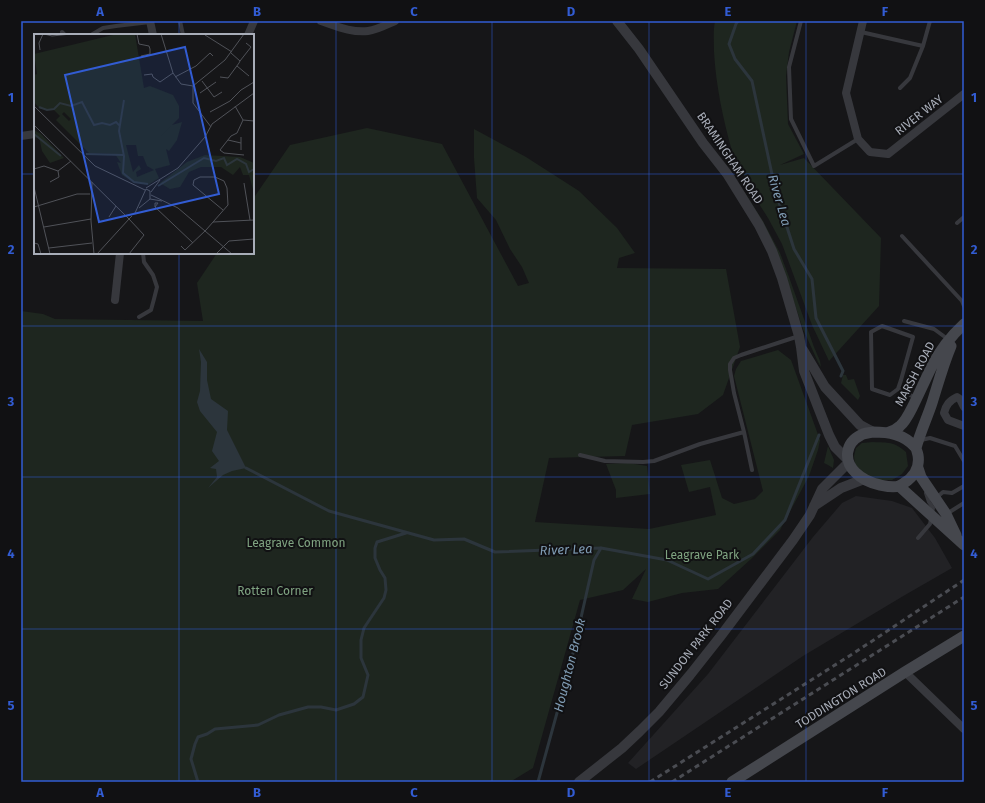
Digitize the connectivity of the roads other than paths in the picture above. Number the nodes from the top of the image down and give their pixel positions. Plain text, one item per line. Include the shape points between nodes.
1 (180, 21) edge
2 (254, 21) edge
3 (321, 21) edge
4 (394, 21) edge
5 (617, 21) edge
6 (801, 21) edge
7 (863, 21) edge
8 (930, 21) edge
9 (150, 22) edge
10 (860, 32) junction
11 (94, 34) edge
12 (153, 34) edge
13 (183, 34) edge
14 (248, 34) edge
15 (923, 46) junction
16 (900, 88) dead end
17 (964, 94) edge
18 (34, 134) edge
19 (21, 136) edge
20 (858, 139) junction
21 (964, 217) edge
22 (957, 223) dead end
23 (902, 236) dead end
24 (120, 254) edge
25 (143, 254) edge
26 (115, 300) dead end
27 (964, 306) edge
28 (139, 317) dead end
29 (904, 321) dead end
30 (963, 325) edge
31 (799, 336) junction
32 (949, 340) junction
33 (801, 347) junction
34 (898, 389) junction
35 (917, 399) junction
36 (964, 406) edge
37 (964, 426) edge
38 (744, 432) junction
39 (873, 432) junction
40 (890, 432) junction
41 (917, 444) junction
42 (580, 455) dead end
43 (848, 461) junction
44 (964, 462) edge
45 (752, 470) dead end
46 (920, 473) junction
47 (864, 479) junction
48 (899, 486) junction
49 (964, 486) edge
50 (936, 498) junction
51 (964, 503) edge
52 (814, 506) junction
53 (946, 514) junction
54 (931, 516) junction
55 (918, 538) dead end
56 (961, 542) edge
57 (964, 636) edge
58 (905, 672) junction
59 (964, 729) edge
60 (579, 782) edge
61 (732, 782) edge

1 - 13 lane
2 - 14 street
3 - 4 street via 348,30 368,31
5 - 31 street, BRAMINGHAM ROAD via 728,175 759,225 782,278
6 - 20 lane via 789,67 791,119 814,166
7 - 10 street
8 - 15 lane
9 - 11 lane via 103,28
9 - 12 street
10 - 15 lane
10 - 20 street via 846,93
15 - 16 lane via 910,78
17 - 20 street, RIVER WAY via 888,154 870,152
18 - 19 street
21 - 22 lane
23 - 27 lane
24 - 26 street
25 - 28 lane via 144,262 157,287 151,310
29 - 32 lane via 934,329
30 - 32 main road, MARSH ROAD
30 - 41 main road, MARSH ROAD via 945,359
31 - 33 street, BRAMINGHAM ROAD
31 - 38 lane via 741,354 730,364
32 - 35 main road, MARSH ROAD via 932,366
33 - 39 street, BRAMINGHAM ROAD via 825,387 860,425
33 - 43 street, BRAMINGHAM ROAD via 804,371 829,435
34 - 34 lane via 890,395 872,389 871,332 882,326 913,337
34 - 35 lane
35 - 40 main road, MARSH ROAD via 901,425
36 - 37 street via 957,397 947,404 944,413 948,420
38 - 42 lane via 700,444 654,461 605,462
38 - 45 lane
39 - 40 main road
39 - 43 main road via 855,438 847,452
40 - 41 main road
41 - 44 lane via 930,438 955,446
41 - 46 main road
43 - 47 main road via 855,472
43 - 52 street, SUNDON PARK ROAD via 839,474 822,489
46 - 48 main road
46 - 50 main road
46 - 54 lane via 933,508
47 - 48 main road via 885,486
47 - 52 street, SUNDON PARK ROAD via 841,488
48 - 54 main road
49 - 50 lane via 952,493 943,492
50 - 53 main road
51 - 53 lane
52 - 60 street, SUNDON PARK ROAD via 793,540 720,637 659,712 622,748
53 - 56 main road
54 - 55 lane via 930,524
54 - 56 main road
57 - 58 main road, TODDINGTON ROAD
58 - 59 street
58 - 61 main road, TODDINGTON ROAD

